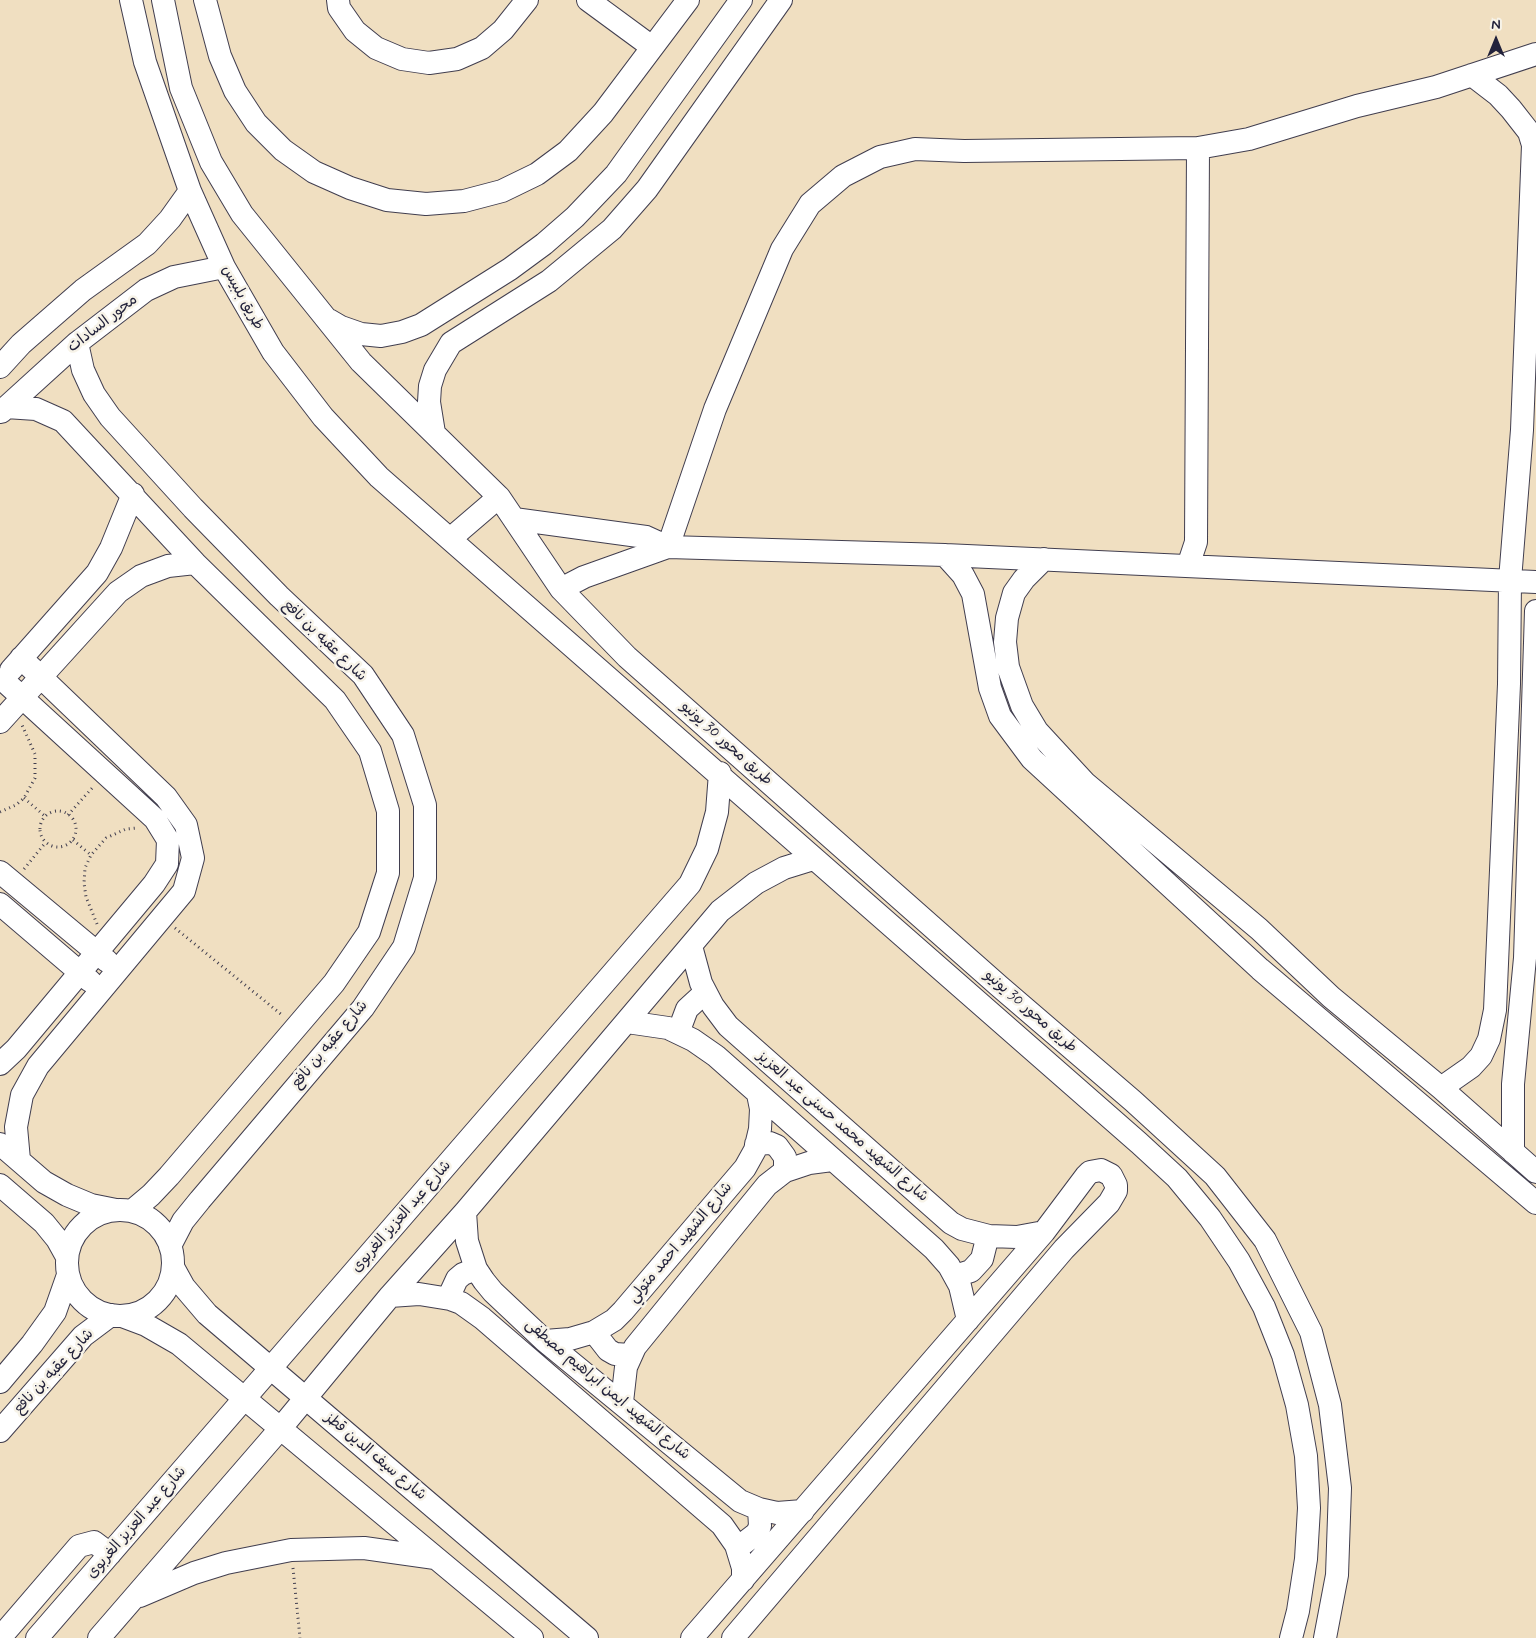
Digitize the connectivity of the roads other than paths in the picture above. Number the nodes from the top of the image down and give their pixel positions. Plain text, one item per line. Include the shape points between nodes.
1 (131, 0) edge
2 (162, 0) edge
3 (205, 0) edge
4 (527, 0) edge
5 (588, 0) edge
6 (688, 0) edge
7 (741, 0) edge
8 (782, 0) edge
9 (341, 3) edge
10 (652, 47) junction
11 (1536, 54) edge
12 (1472, 74) junction
13 (1198, 148) junction
14 (207, 152) junction
15 (181, 162) junction
16 (190, 192) junction
17 (224, 267) junction
18 (323, 316) junction
19 (77, 343) junction
20 (0, 367) edge
21 (3, 410) edge
22 (434, 433) junction
23 (133, 494) junction
24 (499, 498) junction
25 (514, 519) junction
26 (450, 538) junction
27 (668, 547) junction
28 (945, 554) junction
29 (1044, 559) junction
30 (196, 563) junction
31 (1188, 566) junction
32 (1510, 580) junction
33 (1536, 582) edge
34 (561, 589) junction
35 (1536, 611) edge
36 (21, 658) junction
37 (41, 677) junction
38 (1, 680) edge
39 (12, 709) edge
40 (720, 773) junction
41 (813, 859) junction
42 (1532, 875) edge
43 (7, 878) edge
44 (0, 904) edge
45 (691, 946) junction
46 (100, 948) junction
47 (1530, 954) edge
48 (117, 970) junction
49 (80, 972) junction
50 (101, 990) junction
51 (707, 995) junction
52 (627, 1022) junction
53 (1371, 1031) junction
54 (681, 1033) junction
55 (1356, 1049) junction
56 (0, 1064) edge
57 (1441, 1088) junction
58 (758, 1094) junction
59 (0, 1144) edge
60 (756, 1144) junction
61 (1513, 1152) junction
62 (18, 1160) junction
63 (832, 1160) junction
64 (785, 1171) junction
65 (1536, 1172) edge
66 (0, 1185) edge
67 (1536, 1203) edge
68 (124, 1211) junction
69 (465, 1212) junction
70 (1044, 1232) junction
71 (985, 1235) junction
72 (171, 1257) junction
73 (67, 1266) junction
74 (476, 1269) junction
75 (955, 1276) junction
76 (390, 1296) junction
77 (450, 1299) junction
78 (116, 1316) junction
79 (968, 1320) junction
80 (594, 1332) junction
81 (545, 1340) junction
82 (630, 1355) junction
83 (9, 1360) edge
84 (271, 1368) junction
85 (0, 1382) edge
86 (244, 1399) junction
87 (306, 1399) junction
88 (622, 1402) junction
89 (280, 1429) junction
90 (0, 1431) edge
91 (759, 1509) junction
92 (803, 1511) junction
93 (736, 1545) junction
94 (110, 1554) junction
95 (436, 1558) junction
96 (743, 1580) junction
97 (133, 1600) junction
98 (0, 1638) edge
99 (37, 1638) edge
100 (99, 1638) edge
101 (532, 1638) edge
102 (587, 1638) edge
103 (692, 1638) edge
104 (734, 1638) edge
105 (1291, 1638) edge
106 (1325, 1638) edge

1 - 15 street, طريق بلبيس via 145,62
2 - 14 street via 181,88
3 - 10 street via 220,56 235,91 256,123 283,150 314,172 387,200 426,204 464,201 502,191 536,174 568,151 603,113
4 - 9 street via 503,30 482,48 457,59 429,63 402,59 376,48 355,31
5 - 10 street
6 - 10 street
7 - 18 street via 616,174 544,244 421,325 402,332 381,336 360,334 341,328
8 - 22 street via 647,189 612,229 549,281 451,343 435,370 430,386
11 - 12 street
12 - 13 street via 1249,139
12 - 32 street via 1511,109 1529,132 1533,145 1522,430
13 - 27 street via 915,149 880,158 843,176 810,204 782,249 714,409
13 - 31 street via 1196,542
14 - 15 street
14 - 18 street via 242,214
15 - 16 street, طريق بلبيس
16 - 17 street, طريق بلبيس
16 - 20 street via 147,244 83,290 21,344
17 - 19 street, محور السادات via 174,277 146,290
17 - 26 street, طريق بلبيس via 273,352 323,417 379,477
18 - 22 street via 360,362
19 - 21 street, محور السادات
19 - 72 street, شارع عقبه بن نافع via 83,370 110,417 192,508 363,675 404,735 425,805 425,878 404,947 363,1008 183,1222
21 - 23 street via 36,409 63,421
22 - 24 street
23 - 30 street
23 - 36 street via 112,548 97,573
24 - 25 street, طريق محور 30 يونيو
24 - 26 street
25 - 27 street via 646,537
25 - 34 street, طريق محور 30 يونيو
26 - 40 street, طريق محور 30 يونيو
27 - 28 street
27 - 34 street via 584,577
28 - 29 street
28 - 55 street via 963,575 972,594 990,688 1000,716 1032,759 1260,969
29 - 31 street
29 - 53 street via 1014,594 1005,642 1008,667 1022,706 1037,731 1085,783 1259,929
30 - 37 street via 168,566 141,576 118,592
30 - 68 street via 335,700 370,752 388,811 388,873 369,932 334,983 169,1176 151,1195
31 - 32 street
32 - 33 street
32 - 57 street via 1509,684 1495,1010 1489,1039 1480,1056 1471,1067
34 - 106 street, طريق محور 30 يونيو via 627,656 1215,1176 1265,1240 1311,1332 1330,1405 1340,1488 1337,1575
35 - 42 street
36 - 37 street
36 - 38 street
37 - 39 street
37 - 48 street via 166,797 186,825 193,858 184,891
38 - 39 street
39 - 46 street via 105,774 155,819 168,840 167,864
40 - 41 street, طريق محور 30 يونيو
40 - 84 street, شارع عبد العزيز الغربوى via 717,812 707,849 690,884
41 - 45 street via 777,872 743,891 720,911
41 - 105 street, طريق محور 30 يونيو via 1139,1142 1210,1218 1239,1261 1264,1307 1283,1355 1297,1405 1306,1456 1309,1508 1306,1559
42 - 47 street
43 - 46 street
44 - 49 street
45 - 51 street, شارع الشهيد محمد حسنى عبد العزيز
45 - 52 street
46 - 48 street
46 - 49 street
47 - 61 street via 1513,1084
48 - 50 street
49 - 50 street
49 - 56 street
50 - 62 street via 38,1066 22,1095 16,1127
51 - 54 street via 687,1009
51 - 71 street, شارع الشهيد محمد حسنى عبد العزيز via 737,1036 951,1223
52 - 54 street, شارع الشهيد محمد حسنى عبد العزيز
52 - 69 street
53 - 55 street
53 - 57 street
54 - 58 street, شارع الشهيد محمد حسنى عبد العزيز via 705,1047
55 - 67 street
57 - 61 street
58 - 60 street, شارع الشهيد احمد متولي via 761,1119
58 - 63 street, شارع الشهيد محمد حسنى عبد العزيز
59 - 62 street
60 - 64 street via 776,1146 785,1157
60 - 80 street, شارع الشهيد احمد متولي via 745,1168 623,1312
61 - 65 street
62 - 68 street via 44,1182 67,1195 91,1205
63 - 64 street, شارع الشهيد احمد متولي
63 - 75 street, شارع الشهيد محمد حسنى عبد العزيز via 934,1249
64 - 82 street, شارع الشهيد احمد متولي via 768,1185
66 - 73 street via 44,1223
68 - 72 street via 148,1218 161,1230
68 - 73 street via 98,1214 83,1224 72,1239
69 - 74 street, شارع الشهيد ايمن ابراهيم مصطفى via 467,1241
69 - 76 street
70 - 71 street, شارع الشهيد محمد حسنى عبد العزيز via 1017,1237
70 - 79 street
70 - 104 street via 1090,1172 1101,1170 1114,1180 1116,1191 1109,1204 1064,1250
71 - 75 street via 985,1251 977,1266
72 - 78 street via 165,1289 150,1306 137,1313
72 - 84 street, شارع سيف الدين قطز via 184,1287 198,1306
73 - 78 street via 76,1294 91,1308
73 - 83 street via 55,1312
74 - 77 street via 457,1279
74 - 81 street, شارع الشهيد ايمن ابراهيم مصطفى via 493,1292
75 - 79 street, شارع الشهيد محمد حسنى عبد العزيز via 964,1297
76 - 77 street, شارع الشهيد ايمن ابراهيم مصطفى via 411,1294
76 - 87 street
77 - 93 street, شارع الشهيد ايمن ابراهيم مصطفى via 490,1324 722,1525
78 - 86 street via 146,1325 179,1344
78 - 90 street, شارع عقبه بن نافع via 83,1336
79 - 92 street
80 - 81 street, شارع الشهيد احمد متولي via 570,1340
80 - 82 street via 608,1350
81 - 88 street, شارع الشهيد ايمن ابراهيم مصطفى
82 - 88 street, شارع الشهيد احمد متولي
83 - 85 street
84 - 86 street, شارع عبد العزيز الغربوى
84 - 87 street, شارع سيف الدين قطز
86 - 89 street
86 - 94 street, شارع عبد العزيز الغربوى
87 - 89 street
87 - 102 street, شارع سيف الدين قطز
88 - 91 street, شارع الشهيد ايمن ابراهيم مصطفى via 730,1494
89 - 95 street
89 - 97 street
91 - 92 street, شارع الشهيد ايمن ابراهيم مصطفى via 777,1513
91 - 93 street via 761,1517 757,1533 744,1544
92 - 96 street
93 - 96 street, شارع الشهيد ايمن ابراهيم مصطفى
94 - 98 street via 94,1542 79,1546
94 - 99 street, شارع عبد العزيز الغربوى
95 - 97 street via 364,1548 291,1550 210,1568
95 - 101 street
96 - 103 street
97 - 100 street

